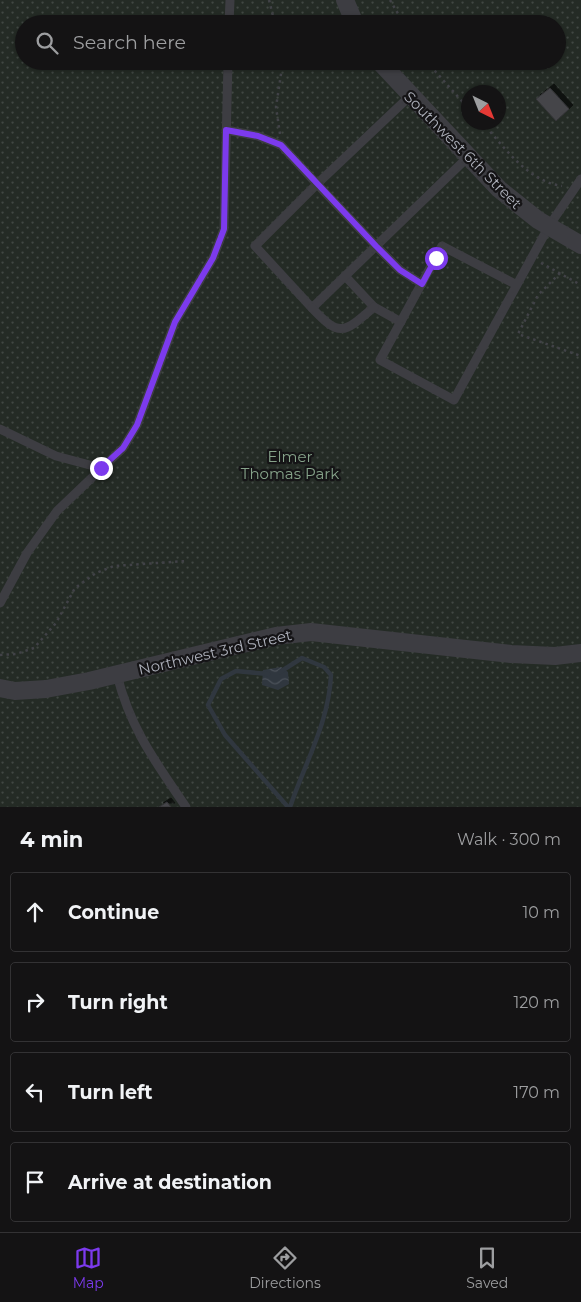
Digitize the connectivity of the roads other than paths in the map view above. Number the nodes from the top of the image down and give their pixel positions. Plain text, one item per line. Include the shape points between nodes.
1 (230, 0) edge
2 (345, 0) edge
3 (229, 15) edge
4 (352, 15) edge
5 (228, 70) edge
6 (387, 70) edge
7 (410, 96) junction
8 (226, 130) junction
9 (468, 157) junction
10 (581, 179) edge
11 (317, 184) junction
12 (549, 226) junction
13 (581, 245) edge
14 (376, 246) junction
15 (345, 276) junction
16 (422, 284) junction
17 (517, 285) junction
18 (312, 308) junction
19 (374, 308) junction
20 (401, 322) junction
21 (0, 429) edge
22 (101, 468) junction
23 (0, 602) edge
24 (581, 653) edge
25 (117, 675) junction
26 (0, 688) edge
27 (186, 807) edge

1 - 3 lane
2 - 4 street
5 - 8 lane
6 - 7 street, Southwest 6th Street
7 - 9 street, Southwest 6th Street
7 - 11 lane
8 - 11 lane via 258,136 281,145
8 - 22 lane via 224,229 213,258 175,322 137,425 123,448
9 - 12 street, Southwest 6th Street via 516,205
9 - 14 lane
10 - 12 lane
11 - 14 lane
11 - 18 lane via 255,246
12 - 13 street, Southwest 6th Street
12 - 17 lane
14 - 15 lane
14 - 16 lane via 400,270
15 - 18 lane
15 - 19 lane
16 - 17 lane via 442,246
16 - 20 lane
17 - 20 lane via 454,400 380,360
18 - 19 lane via 337,329 352,327
19 - 20 lane
21 - 22 lane via 56,456
22 - 23 lane via 57,511 26,553
24 - 25 street, Northwest 3rd Street via 554,656 512,654 311,632 276,636
25 - 26 street, Northwest 3rd Street via 46,689 15,691
25 - 27 lane via 137,733

